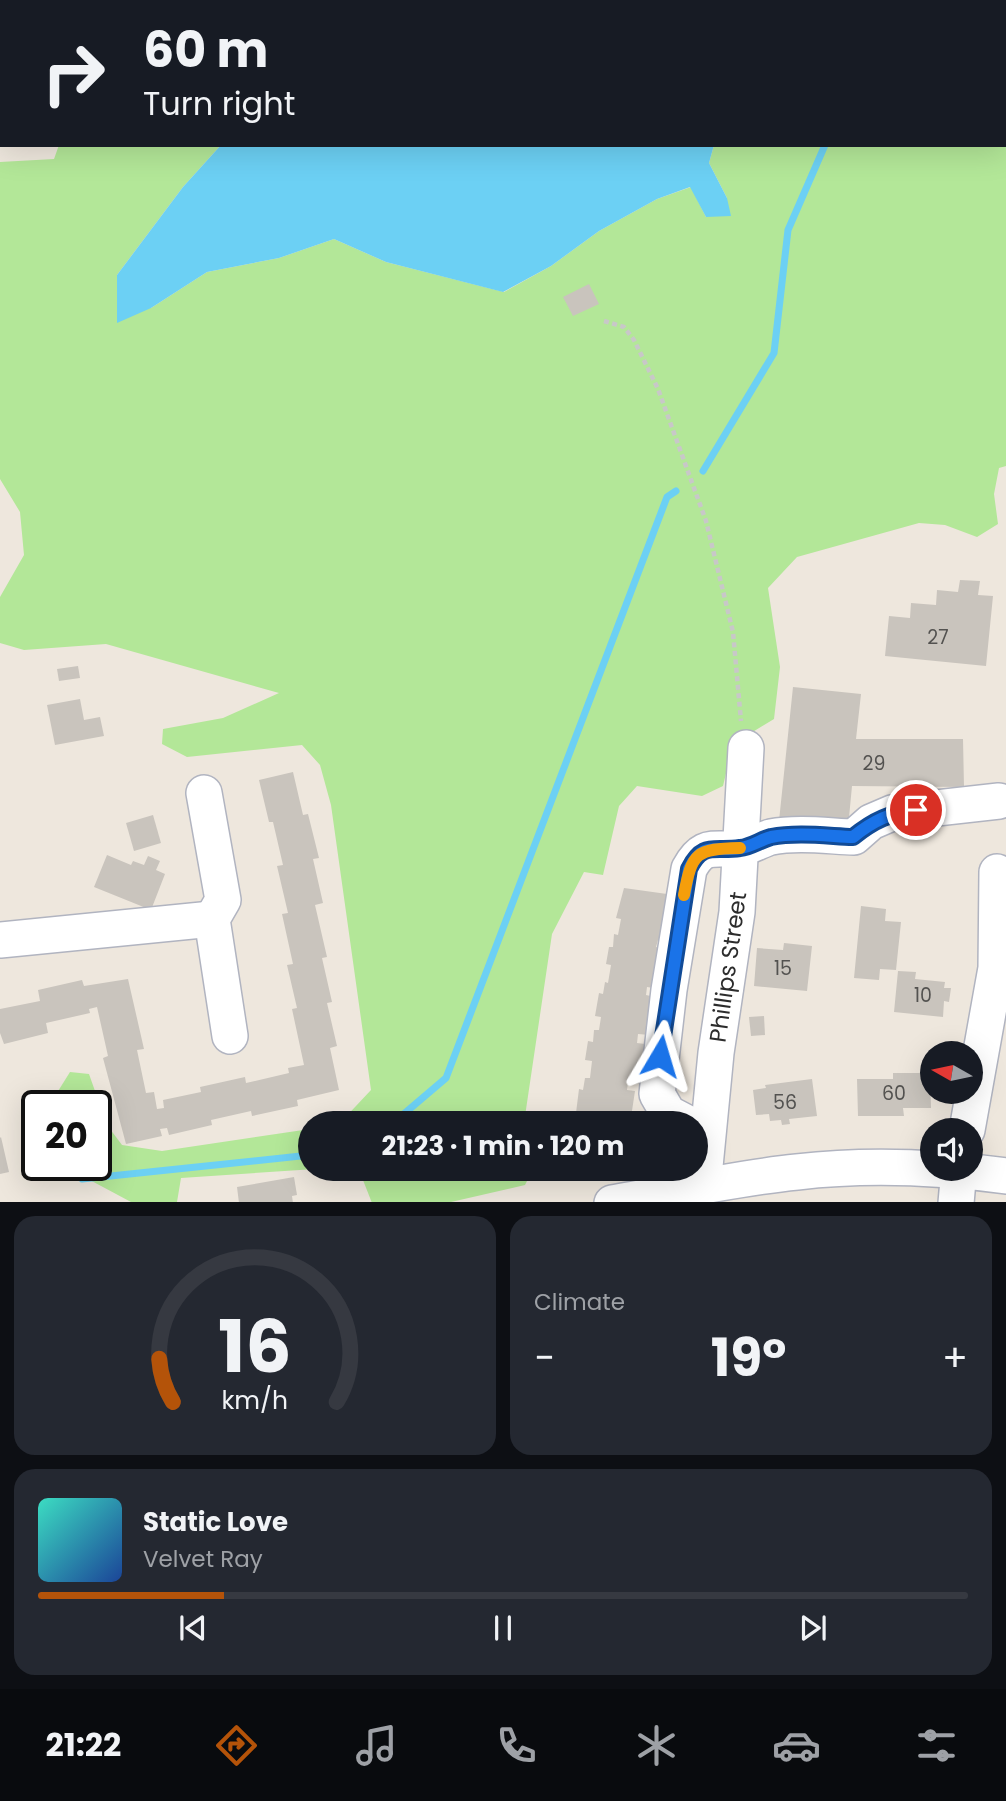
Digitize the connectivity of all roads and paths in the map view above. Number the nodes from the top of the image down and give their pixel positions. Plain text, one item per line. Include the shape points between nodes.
1 (604, 321) dead end
2 (746, 748) joint
3 (204, 793) dead end
4 (999, 801) dead end
5 (741, 848) junction
6 (998, 872) dead end
7 (212, 919) junction
8 (0, 940) edge
9 (230, 1036) dead end
10 (667, 1111) edge
11 (701, 1111) edge
12 (969, 1118) edge
13 (920, 1174) edge
14 (1006, 1176) edge
15 (983, 1178) edge
16 (702, 1181) edge
17 (703, 1187) junction
18 (612, 1202) edge

1 - 2 path via 624,327 634,340 658,389 706,521 733,632
2 - 5 street, Phillips Street
3 - 7 street via 223,900
4 - 5 street via 892,813 853,837 785,835
5 - 10 street via 708,849 695,857 689,869 657,1094
5 - 11 street, Phillips Street via 737,912 716,1053
6 - 12 street via 996,968
7 - 8 street
7 - 9 street
13 - 17 street via 883,1168 798,1171
14 - 15 street
16 - 17 street, Phillips Street
17 - 18 street

